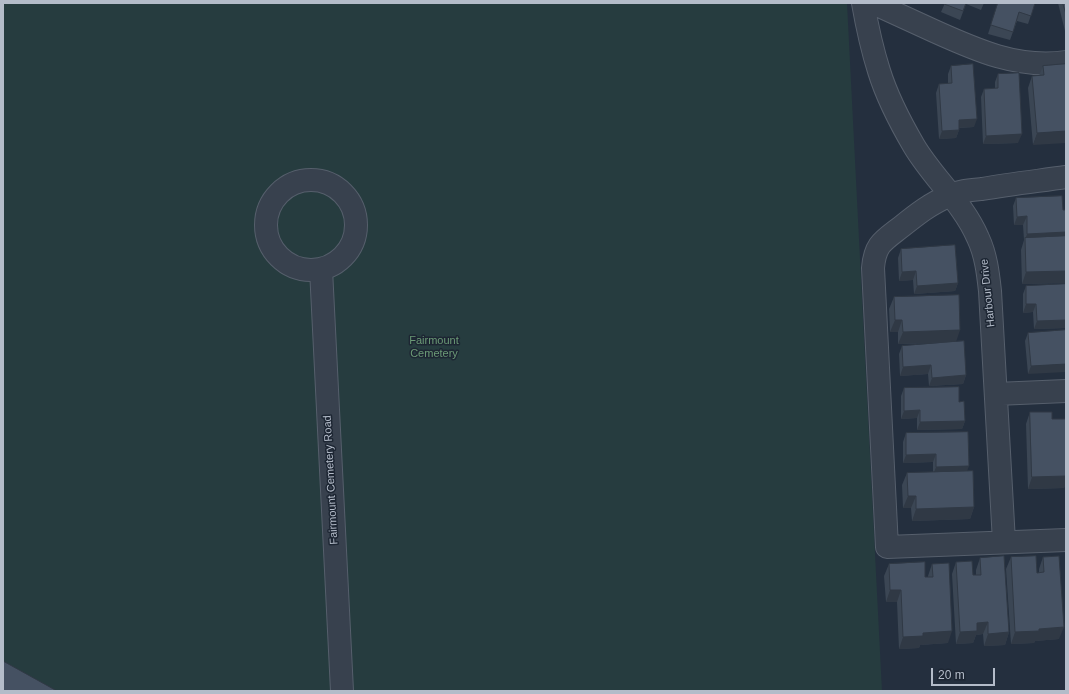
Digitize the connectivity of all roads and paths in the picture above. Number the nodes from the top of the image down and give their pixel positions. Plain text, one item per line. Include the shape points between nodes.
1 (863, 3) edge
2 (873, 3) edge
3 (1066, 62) edge
4 (1066, 177) edge
5 (950, 195) junction
6 (321, 270) junction
7 (1066, 391) edge
8 (996, 394) junction
9 (1066, 540) edge
10 (1004, 542) junction
11 (342, 691) edge

1 - 5 street, Harbour Drive via 879,72 896,113 914,147
2 - 3 street via 971,48 997,57 1036,63
4 - 5 street
5 - 8 street, Harbour Drive via 975,231 986,261
5 - 10 street via 920,212 884,240 874,257 887,547
6 - 6 street via 335,264 347,254 355,240 357,224 354,210 348,198 338,188 325,181 310,179 295,182 282,190 272,201 267,215 266,231 279,257 292,266 306,270
6 - 11 street, Fairmount Cemetery Road
7 - 8 street
8 - 10 street, Harbour Drive
9 - 10 street

